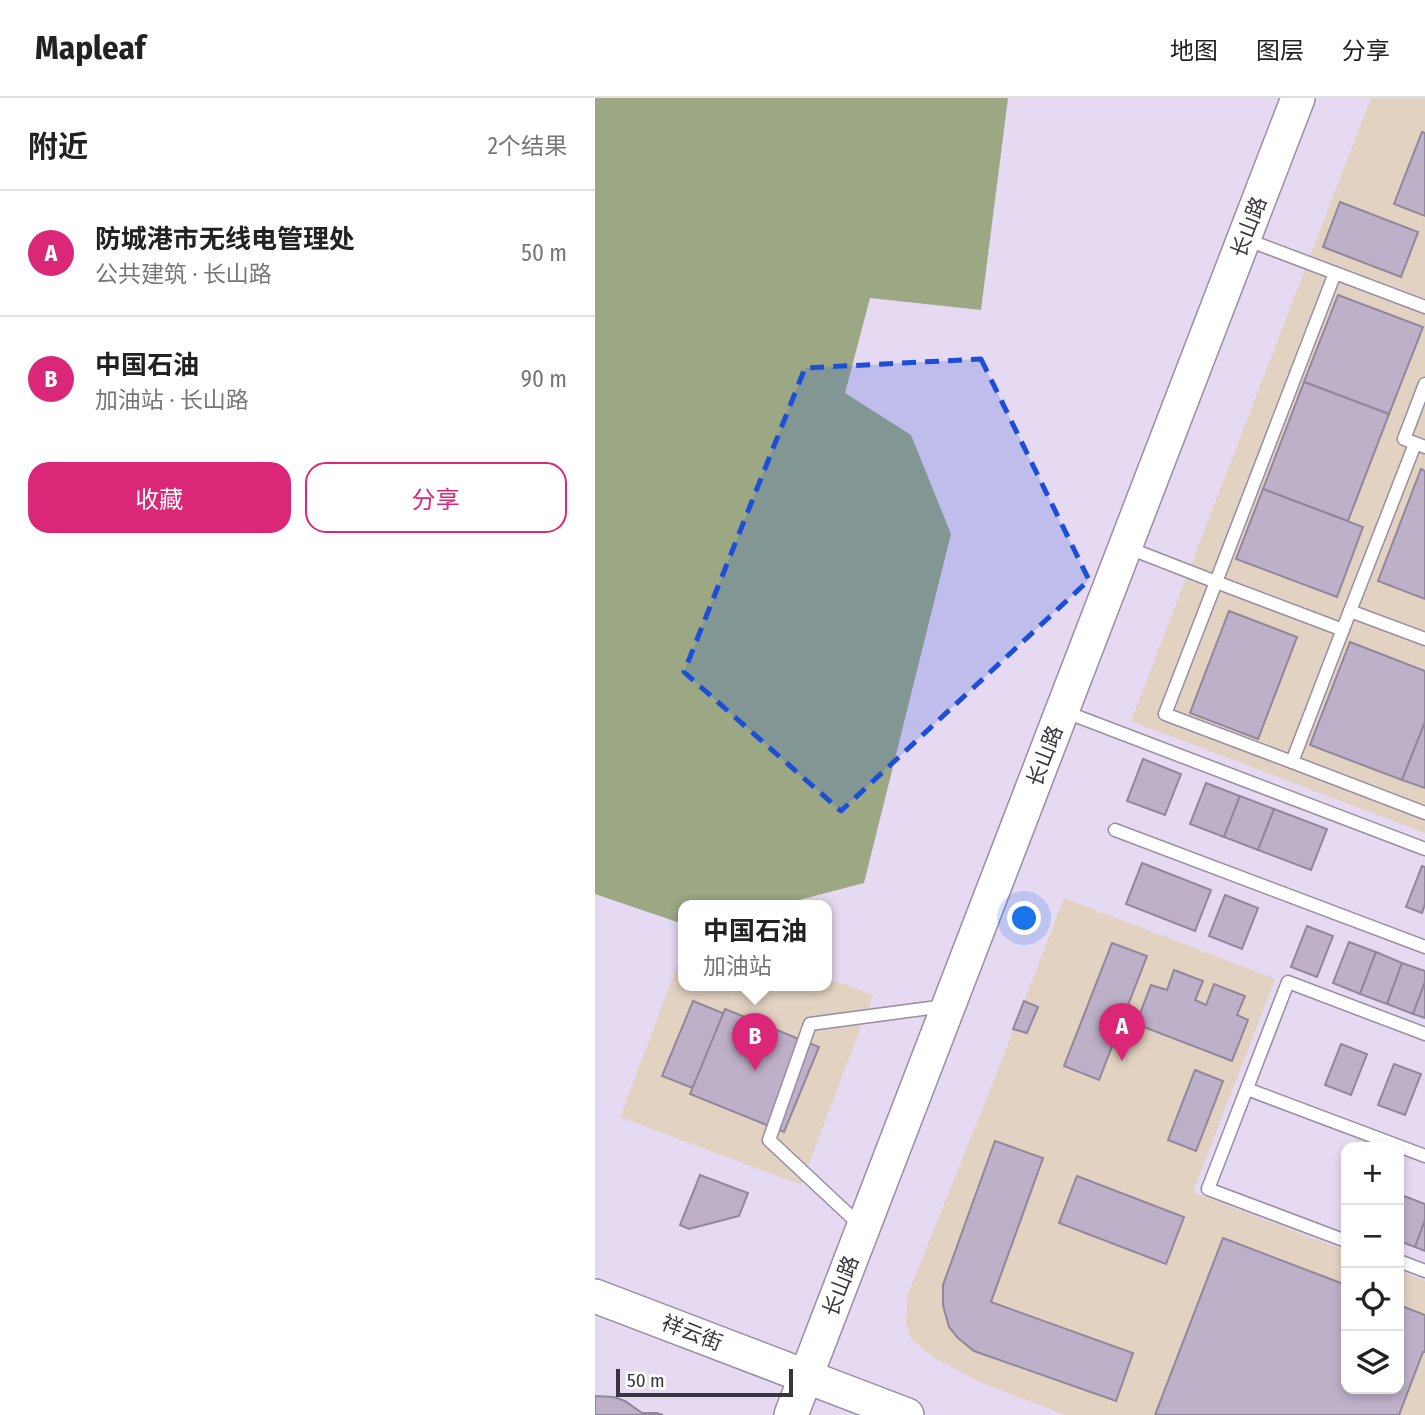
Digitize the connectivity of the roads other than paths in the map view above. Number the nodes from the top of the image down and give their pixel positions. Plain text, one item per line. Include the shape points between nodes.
1 (1299, 98) edge
2 (1244, 239) junction
3 (1335, 273) junction
4 (1425, 307) edge
5 (1425, 384) edge
6 (1420, 446) edge
7 (1125, 547) junction
8 (1216, 582) junction
9 (1350, 611) junction
10 (1343, 630) junction
11 (1425, 639) edge
12 (1062, 711) junction
13 (1292, 762) junction
14 (1425, 813) edge
15 (1115, 830) dead end
16 (1425, 849) edge
17 (1425, 947) edge
18 (949, 1005) junction
19 (1425, 1034) edge
20 (1247, 1088) junction
21 (1425, 1156) edge
22 (863, 1228) junction
23 (1341, 1239) edge
24 (1404, 1263) edge
25 (1425, 1271) edge
26 (595, 1296) edge
27 (806, 1377) junction
28 (791, 1415) edge
29 (907, 1415) edge

1 - 2 street, 长山路
2 - 3 lane
2 - 7 street, 长山路
3 - 4 lane
3 - 8 lane
5 - 6 lane via 1403,439
6 - 9 lane
7 - 8 lane
7 - 12 street, 长山路
8 - 10 lane
8 - 13 lane via 1165,714
9 - 10 lane
9 - 11 lane
10 - 13 lane
12 - 16 lane
12 - 18 street, 长山路
13 - 14 lane
15 - 17 lane
18 - 22 street, 长山路
18 - 22 lane via 810,1024 769,1140
19 - 20 lane via 1288,982
20 - 21 lane
20 - 23 lane via 1208,1189
22 - 27 street, 长山路
24 - 25 lane
26 - 27 street, 祥云街
27 - 28 street, 长山路
27 - 29 street, 祥云街

